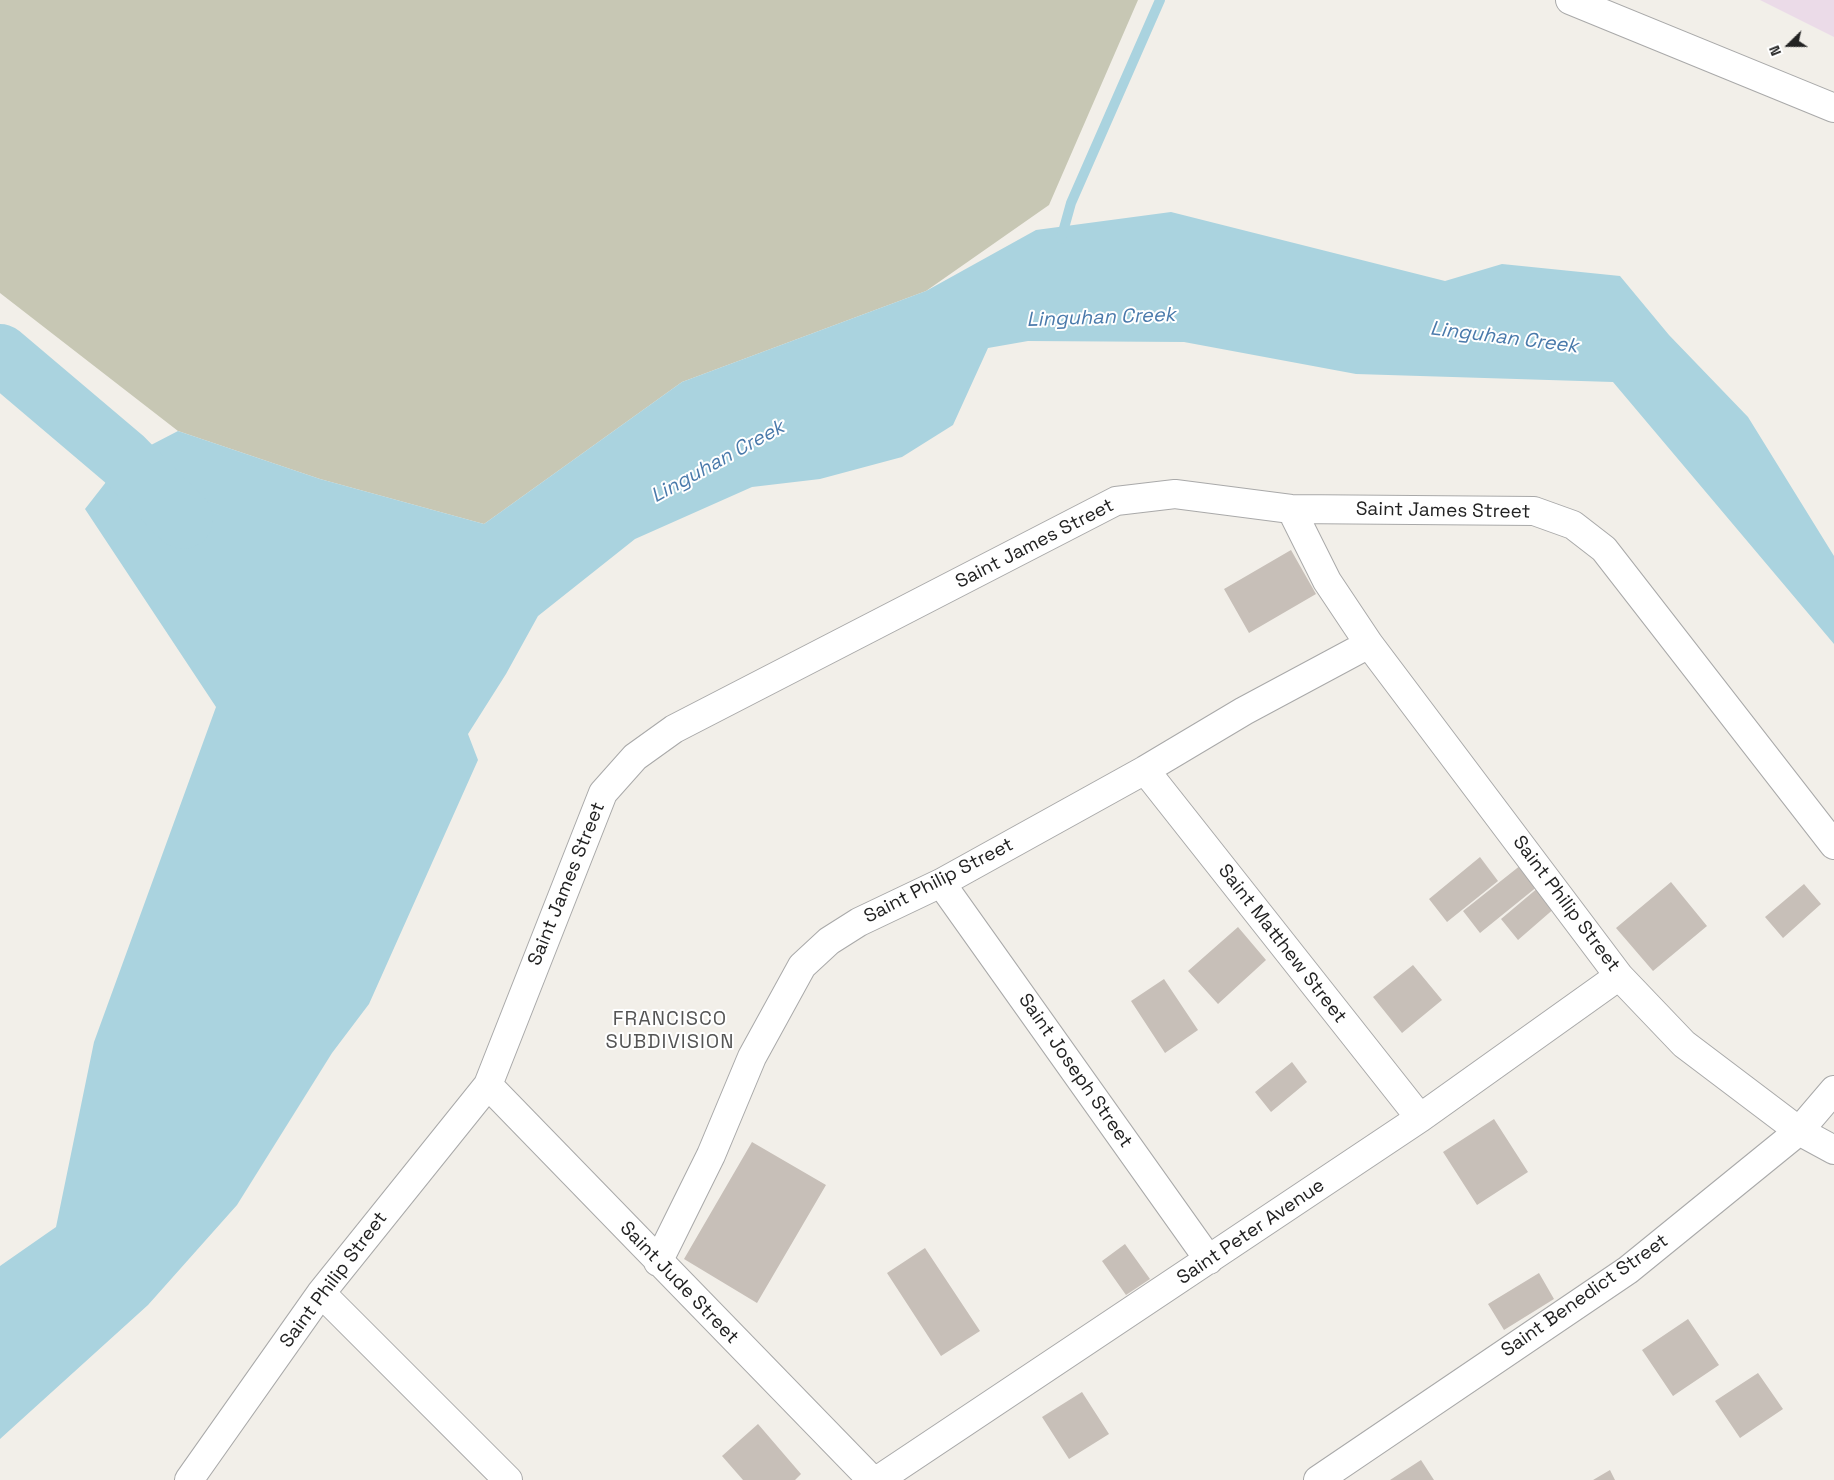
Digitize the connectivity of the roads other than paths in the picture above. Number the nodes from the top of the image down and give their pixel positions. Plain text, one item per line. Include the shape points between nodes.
1 (1570, 0) edge
2 (1834, 108) edge
3 (1291, 508) junction
4 (1369, 644) junction
5 (1145, 770) junction
6 (1834, 845) edge
7 (942, 883) junction
8 (1619, 976) junction
9 (488, 1085) junction
10 (1834, 1090) edge
11 (1420, 1118) junction
12 (1799, 1131) junction
13 (1834, 1150) edge
14 (1209, 1260) junction
15 (658, 1262) junction
16 (321, 1293) junction
17 (189, 1480) edge
18 (508, 1480) edge
19 (872, 1480) edge
20 (878, 1480) edge
21 (1318, 1480) edge

1 - 2 street
3 - 4 street, Saint Philip Street via 1327,581
3 - 6 street, Saint James Street via 1534,511 1573,525 1604,549
3 - 9 street, Saint James Street via 1175,494 1116,500 674,729 635,757 603,793
4 - 5 street, Saint Philip Street via 1244,711
4 - 8 street, Saint Philip Street
5 - 7 street, Saint Philip Street
5 - 11 street, Saint Matthew Street
7 - 14 street, Saint Joseph Street
7 - 15 street, Saint Philip Street via 859,922 829,941 802,966 752,1057 710,1155
8 - 11 street, Saint Peter Avenue
8 - 12 street, Saint Philip Street via 1684,1044
9 - 15 street, Saint Jude Street
9 - 16 street, Saint Philip Street
10 - 12 street, Saint Benedict Street
11 - 14 street, Saint Peter Avenue
12 - 13 street, Saint Philip Street
12 - 21 street, Saint Benedict Street via 1628,1270
14 - 20 street, Saint Peter Avenue
15 - 19 street, Saint Jude Street
16 - 17 street, Saint Philip Street
16 - 18 street

